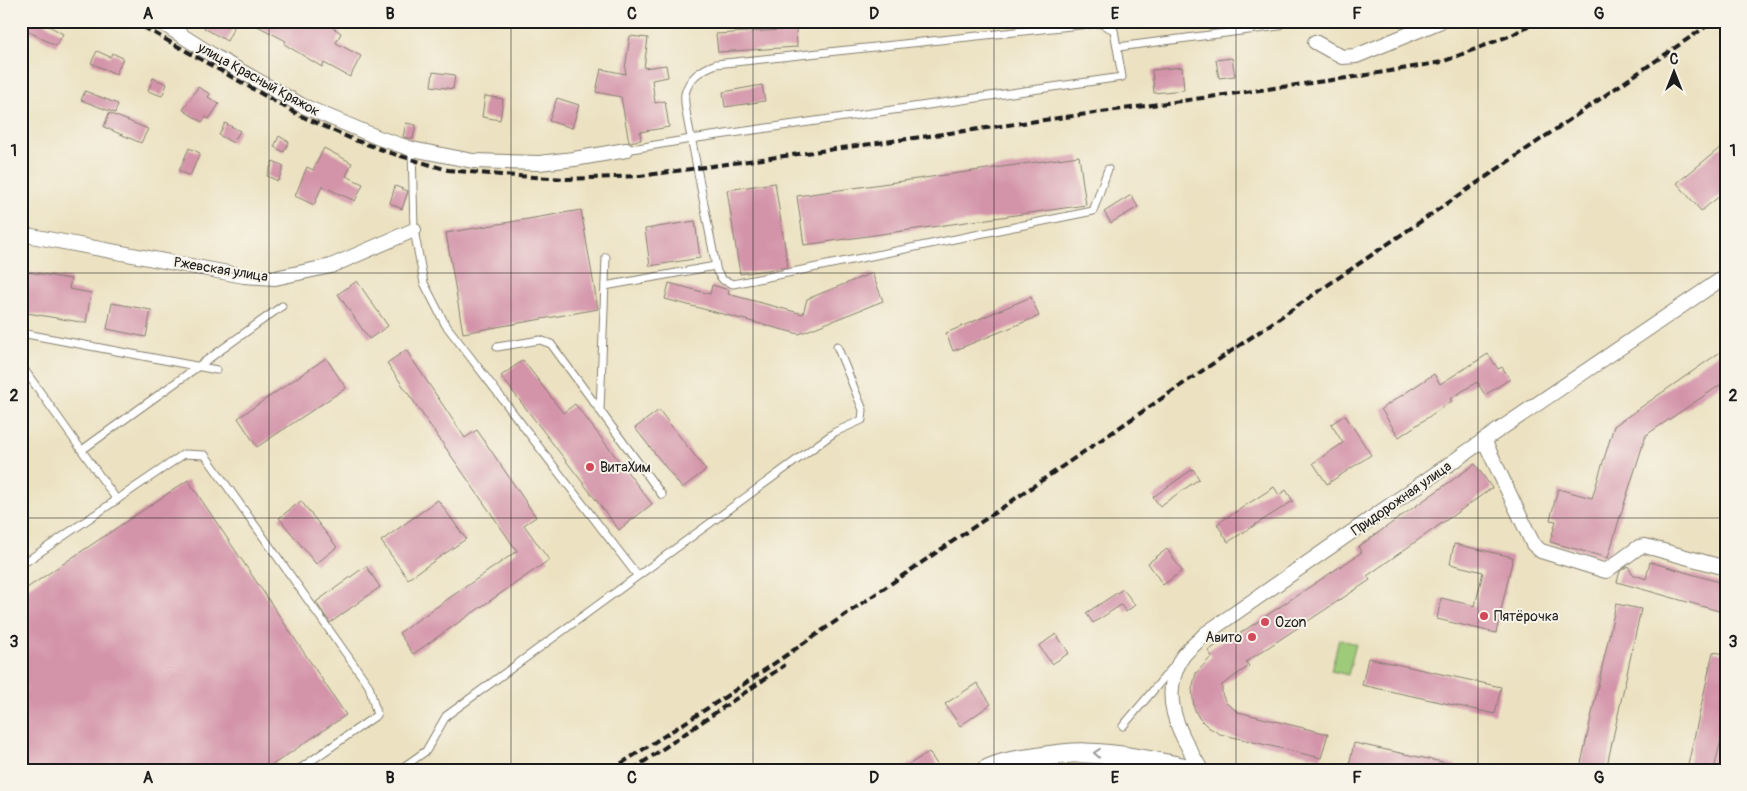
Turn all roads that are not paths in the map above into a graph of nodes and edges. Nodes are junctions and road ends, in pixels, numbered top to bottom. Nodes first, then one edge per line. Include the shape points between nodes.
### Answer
1 (159, 21) edge
2 (1442, 21) edge
3 (1279, 26) dead end
4 (1315, 42) dead end
5 (1118, 47) junction
6 (692, 139) junction
7 (412, 149) junction
8 (626, 150) joint
9 (1108, 169) dead end
10 (414, 230) junction
11 (21, 234) edge
12 (606, 257) dead end
13 (716, 266) junction
14 (1726, 276) edge
15 (605, 286) junction
16 (282, 306) dead end
17 (21, 333) edge
18 (837, 346) dead end
19 (497, 347) dead end
20 (21, 366) edge
21 (198, 367) junction
22 (217, 370) dead end
23 (600, 410) junction
24 (1484, 440) junction
25 (82, 450) junction
26 (662, 495) dead end
27 (117, 500) junction
28 (21, 565) edge
29 (1726, 568) edge
30 (637, 575) junction
31 (1182, 658) junction
32 (1123, 726) dead end
33 (1152, 767) edge
34 (298, 770) edge
35 (398, 770) edge
36 (986, 770) edge
37 (1196, 770) edge
38 (1201, 770) edge

1 - 7 street, улица Красный Кряжок via 301,105
2 - 4 street via 1356,56 1342,57
3 - 5 lane
5 - 6 lane via 1122,77
5 - 6 lane via 1114,30 1099,22 716,64 694,76 684,97
6 - 8 lane
6 - 13 lane
7 - 8 street, улица Красный Кряжок via 473,161 539,163
7 - 10 lane
9 - 13 lane via 1093,211 733,284 723,280
10 - 11 street, Ржевская улица via 331,266 275,278 244,276
10 - 30 lane via 424,283 445,324
12 - 15 lane
13 - 15 lane
14 - 24 street, Придорожная улица
15 - 23 lane
16 - 21 lane
17 - 21 lane
18 - 30 lane via 863,410 862,420 835,432
19 - 23 lane via 540,340 551,344
20 - 25 lane
21 - 22 lane
21 - 25 lane
23 - 26 lane
24 - 29 street via 1536,548 1541,551 1606,571 1642,546
24 - 31 street, Придорожная улица via 1205,634
25 - 27 lane
27 - 28 lane
27 - 34 lane via 184,454 205,456 368,686 377,716
30 - 35 lane via 446,716 426,751
31 - 32 lane
31 - 38 street, Придорожная улица via 1172,681 1171,703 1178,728
33 -> 36 main road via 1104,754 1068,753 1010,762
33 - 37 main road

